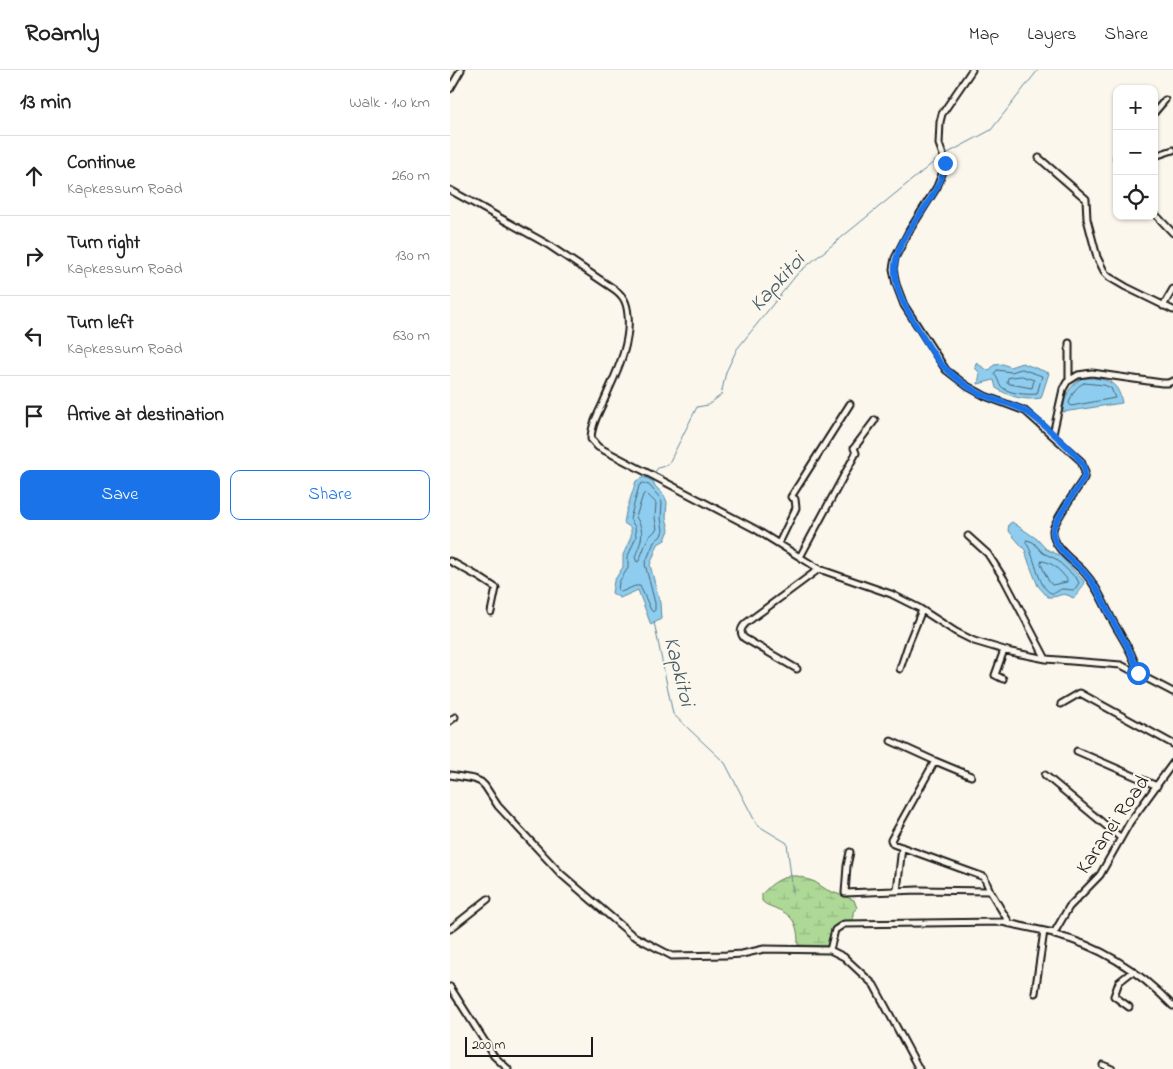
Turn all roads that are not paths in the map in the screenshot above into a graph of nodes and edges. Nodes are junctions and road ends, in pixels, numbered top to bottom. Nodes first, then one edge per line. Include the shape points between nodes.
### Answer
1 (461, 70) edge
2 (972, 70) edge
3 (450, 89) edge
4 (1165, 100) dead end
5 (1158, 108) edge
6 (1173, 150) edge
7 (1158, 154) edge
8 (1039, 158) dead end
9 (450, 190) edge
10 (1158, 217) edge
11 (1173, 233) edge
12 (1173, 289) edge
13 (1163, 306) junction
14 (1173, 310) edge
15 (1070, 343) dead end
16 (1069, 380) junction
17 (1173, 381) edge
18 (850, 404) dead end
19 (875, 420) dead end
20 (1053, 434) junction
21 (968, 536) dead end
22 (779, 543) junction
23 (800, 557) junction
24 (450, 561) edge
25 (819, 569) junction
26 (922, 610) junction
27 (491, 612) dead end
28 (1004, 650) junction
29 (1046, 659) junction
30 (797, 669) dead end
31 (900, 669) dead end
32 (988, 673) dead end
33 (1138, 673) junction
34 (995, 675) junction
35 (1003, 679) dead end
36 (1173, 692) edge
37 (1061, 704) dead end
38 (455, 717) dead end
39 (450, 721) edge
40 (891, 741) dead end
41 (1173, 744) edge
42 (1077, 751) dead end
43 (935, 761) junction
44 (1173, 763) edge
45 (450, 775) edge
46 (1045, 775) dead end
47 (971, 776) dead end
48 (1157, 786) junction
49 (1121, 838) junction
50 (902, 847) junction
51 (850, 852) dead end
52 (897, 891) junction
53 (990, 891) junction
54 (488, 899) dead end
55 (1010, 924) junction
56 (450, 929) edge
57 (1044, 931) junction
58 (1054, 933) junction
59 (830, 950) junction
60 (1132, 971) junction
61 (450, 987) edge
62 (1034, 993) dead end
63 (1173, 1006) edge
64 (1130, 1007) dead end
65 (1102, 1065) dead end
66 (508, 1069) edge
67 (919, 1069) edge
68 (1112, 1069) edge

1 - 3 street
2 - 20 street via 942,114 939,144 944,169 937,187 900,245 895,258 896,284 904,305 946,370 985,396 1025,411
4 - 5 street
6 - 7 street
8 - 13 street via 1086,199 1087,219 1097,257 1108,277
9 - 22 street via 547,244 624,297 628,335 593,426 592,442
10 - 11 street
12 - 13 street
13 - 14 street
15 - 16 street
16 - 17 street via 1084,373
16 - 20 street via 1063,389
18 - 22 street via 791,497 795,499 796,508
19 - 23 street via 854,448 856,453
20 - 33 street via 1077,457 1086,472 1054,525 1055,541 1094,586 1131,651
21 - 29 street via 988,554 1004,579
22 - 23 street
23 - 25 street
24 - 27 street via 496,588
25 - 26 street via 886,592
25 - 30 street via 741,630 744,638
26 - 28 street via 974,641
26 - 31 street
28 - 29 street
28 - 34 street
29 - 33 street via 1112,663
32 - 34 street
33 - 36 street
34 - 35 street
37 - 41 street via 1080,693
38 - 39 street
40 - 43 street
42 - 48 street
43 - 47 street
43 - 50 street via 891,840
44 - 48 street, Karanei Road
45 - 59 street via 481,782 498,806 568,880 632,934 672,956 742,954 764,949
46 - 49 street
48 - 49 street, Karanei Road
49 - 58 street, Karanei Road via 1100,875 1070,907
50 - 52 street
50 - 53 street via 984,877
51 - 52 street via 845,893
52 - 53 street
53 - 55 street
54 - 56 street
55 - 57 street
55 - 59 street via 844,924 835,930
57 - 58 street
57 - 62 street
58 - 60 street via 1085,944
59 - 67 street via 844,957 874,984
60 - 63 street via 1157,989
60 - 64 street via 1120,982 1114,996
61 - 66 street via 494,1056
65 - 68 street

